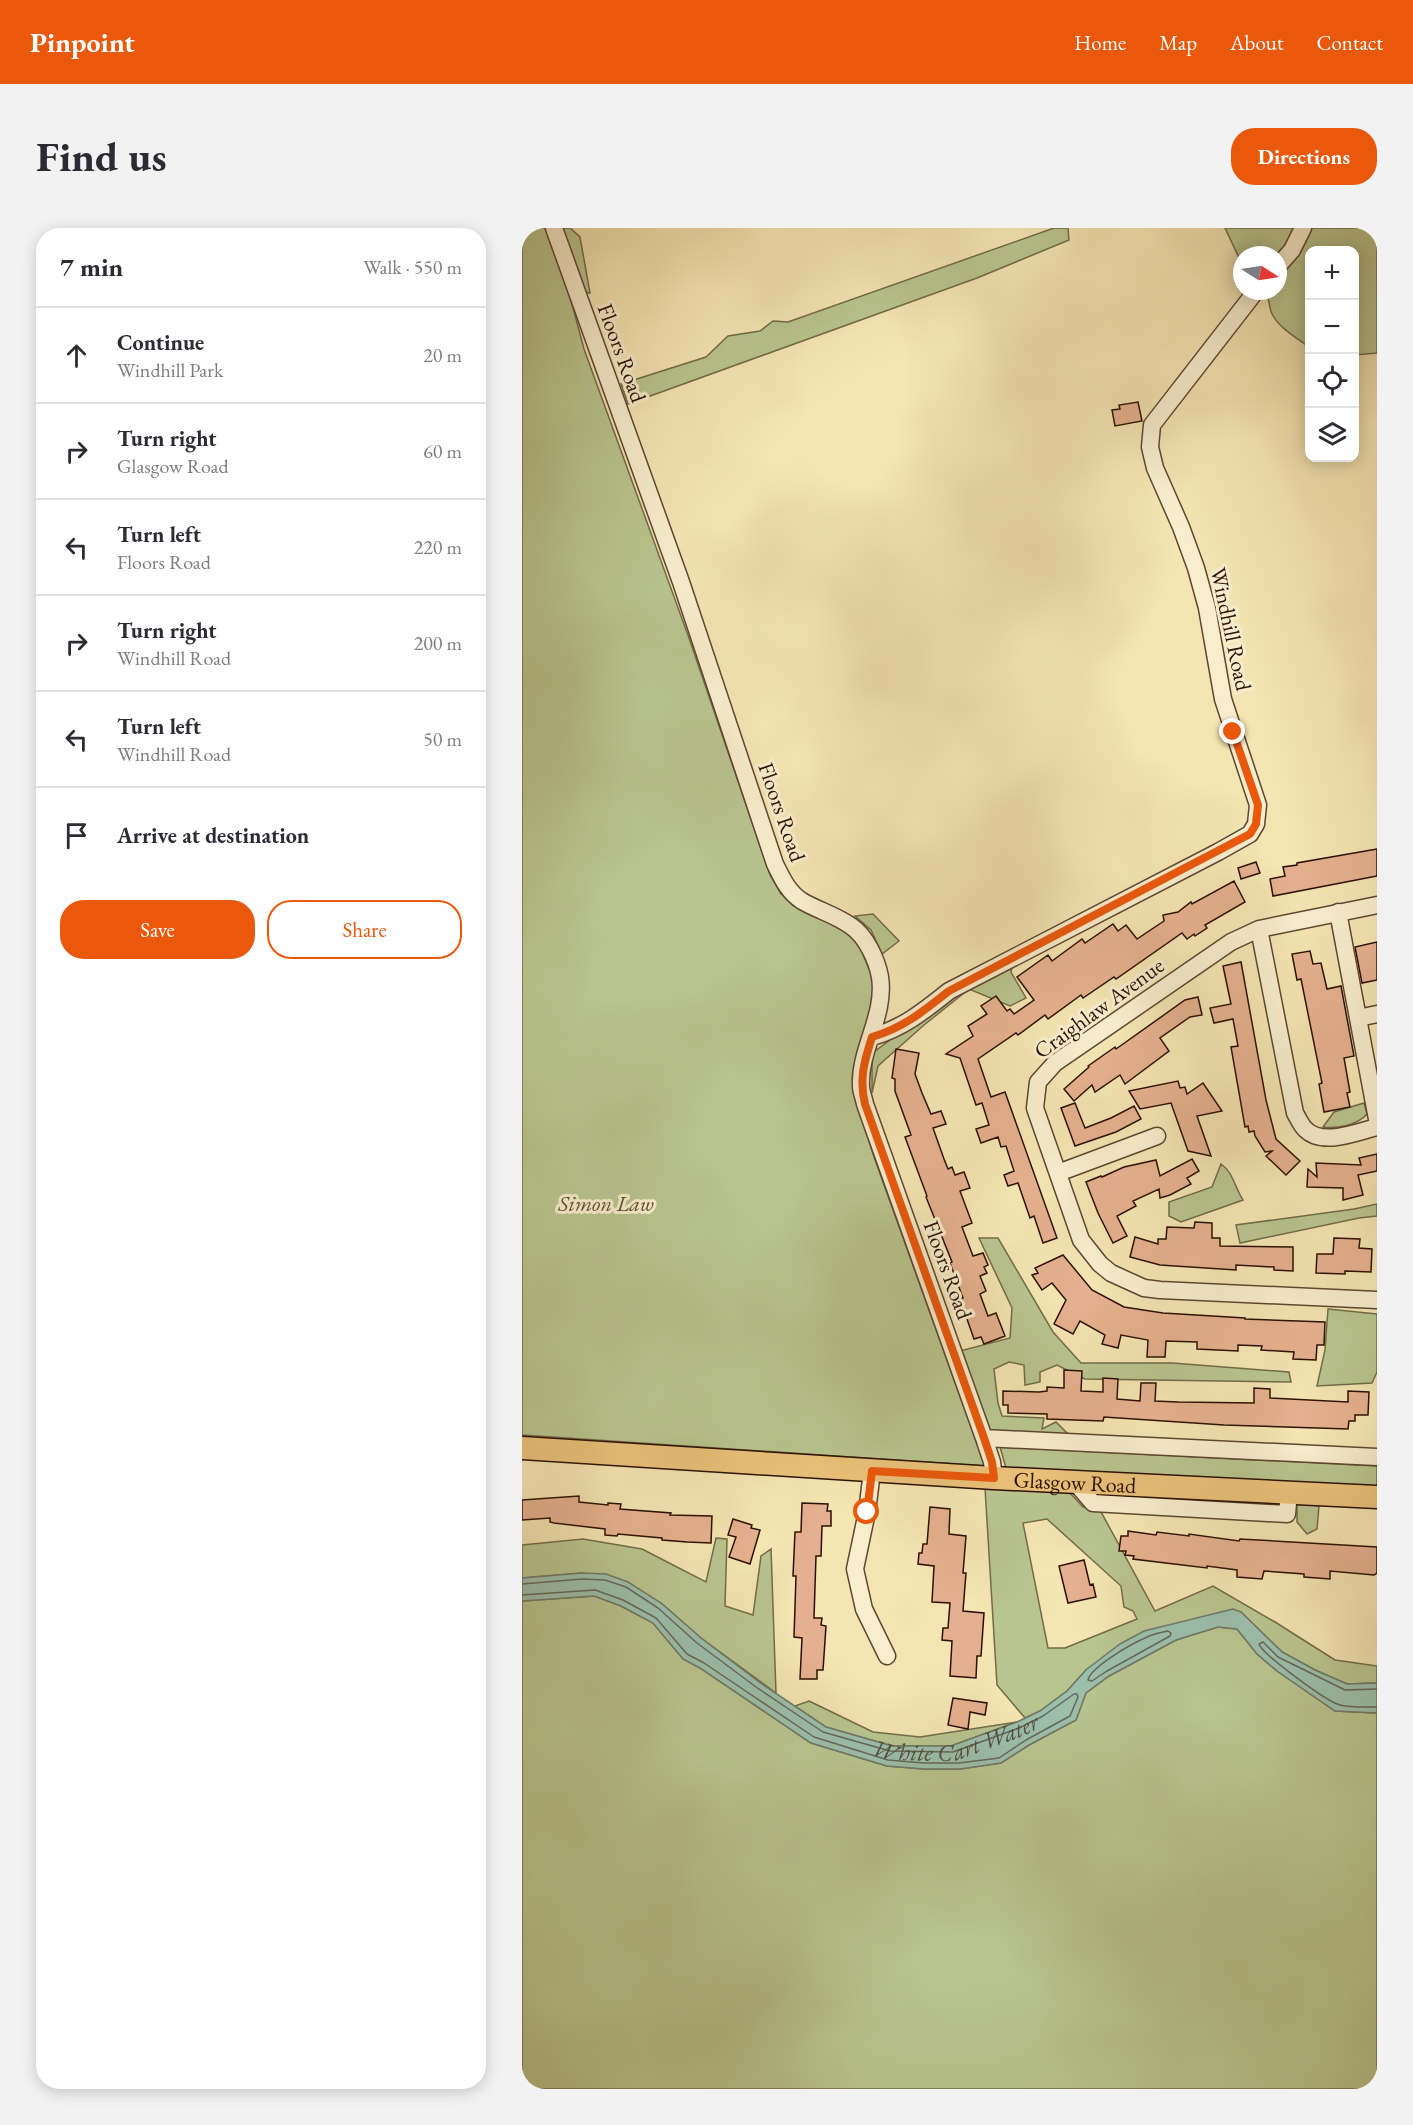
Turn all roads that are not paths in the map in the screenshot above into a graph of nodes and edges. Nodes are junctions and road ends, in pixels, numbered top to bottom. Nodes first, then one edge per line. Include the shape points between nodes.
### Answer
1 (554, 228) edge
2 (1303, 228) edge
3 (1287, 256) edge
4 (1249, 300) edge
5 (1377, 905) edge
6 (1338, 912) junction
7 (1259, 929) junction
8 (1377, 1014) edge
9 (1358, 1018) junction
10 (872, 1037) junction
11 (1377, 1119) edge
12 (1377, 1127) edge
13 (1158, 1136) dead end
14 (1058, 1173) junction
15 (1377, 1300) edge
16 (984, 1438) junction
17 (522, 1448) edge
18 (1377, 1457) edge
19 (872, 1471) junction
20 (994, 1478) junction
21 (1377, 1497) edge
22 (887, 1656) dead end

1 - 10 street, Floors Road via 681,582 775,864 785,884 800,900 852,926 871,952 880,977 880,1002
2 - 3 street
4 - 10 street, Windhill Road via 1152,425 1150,447 1207,608 1223,699 1258,805 1256,824 1250,834 1218,852 949,991 893,1031
5 - 6 street, Craighlaw Avenue
6 - 7 street, Craighlaw Avenue
6 - 9 street
7 - 12 street via 1299,1121 1314,1136 1336,1137
7 - 14 street, Craighlaw Avenue via 1231,942 1045,1072 1038,1082 1035,1108
8 - 9 street
9 - 11 street
10 - 16 street, Floors Road via 861,1086 865,1104
13 - 14 street
14 - 15 street, Craighlaw Avenue via 1081,1240 1100,1264 1144,1288
16 - 18 street, Glasgow Road
16 - 20 street, Floors Road
17 - 19 main road, Glasgow Road
19 - 20 main road, Glasgow Road
19 - 22 street via 855,1569 864,1609
20 - 21 main road, Glasgow Road

